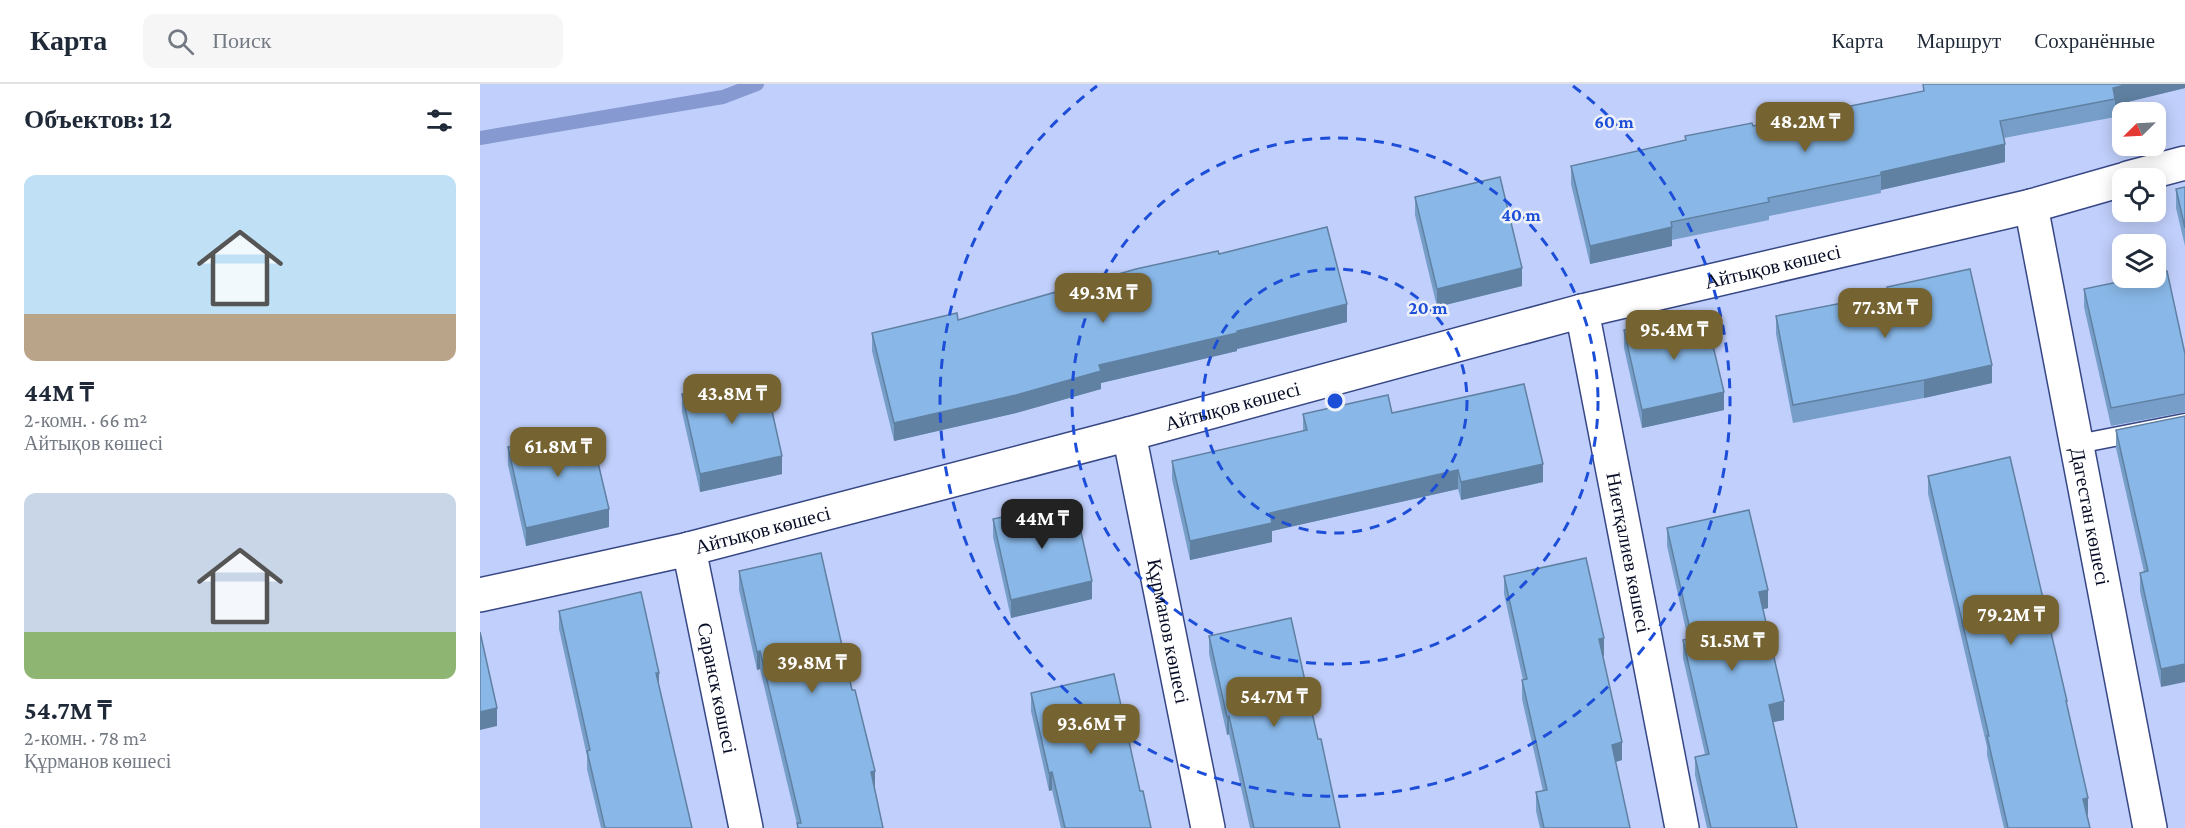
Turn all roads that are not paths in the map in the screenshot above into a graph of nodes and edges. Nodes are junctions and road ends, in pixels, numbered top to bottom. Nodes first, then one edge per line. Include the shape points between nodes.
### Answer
1 (2185, 162) edge
2 (2164, 168) edge
3 (2112, 183) edge
4 (2031, 206) junction
5 (1582, 311) junction
6 (2185, 423) edge
7 (1129, 435) junction
8 (2078, 444) junction
9 (689, 549) junction
10 (480, 595) edge
11 (746, 828) edge
12 (1208, 828) edge
13 (1682, 828) edge
14 (2150, 828) edge

1 - 2 street
3 - 4 street, Айтықов көшесі
4 - 5 street, Айтықов көшесі
4 - 8 street, Дагестан көшесі
5 - 7 street, Айтықов көшесі
5 - 13 street, Ниетқалиев көшесі
6 - 8 lane
7 - 9 street, Айтықов көшесі
7 - 12 street, Құрманов көшесі
8 - 14 street, Дагестан көшесі
9 - 10 street, Айтықов көшесі
9 - 11 street, Саранск көшесі

